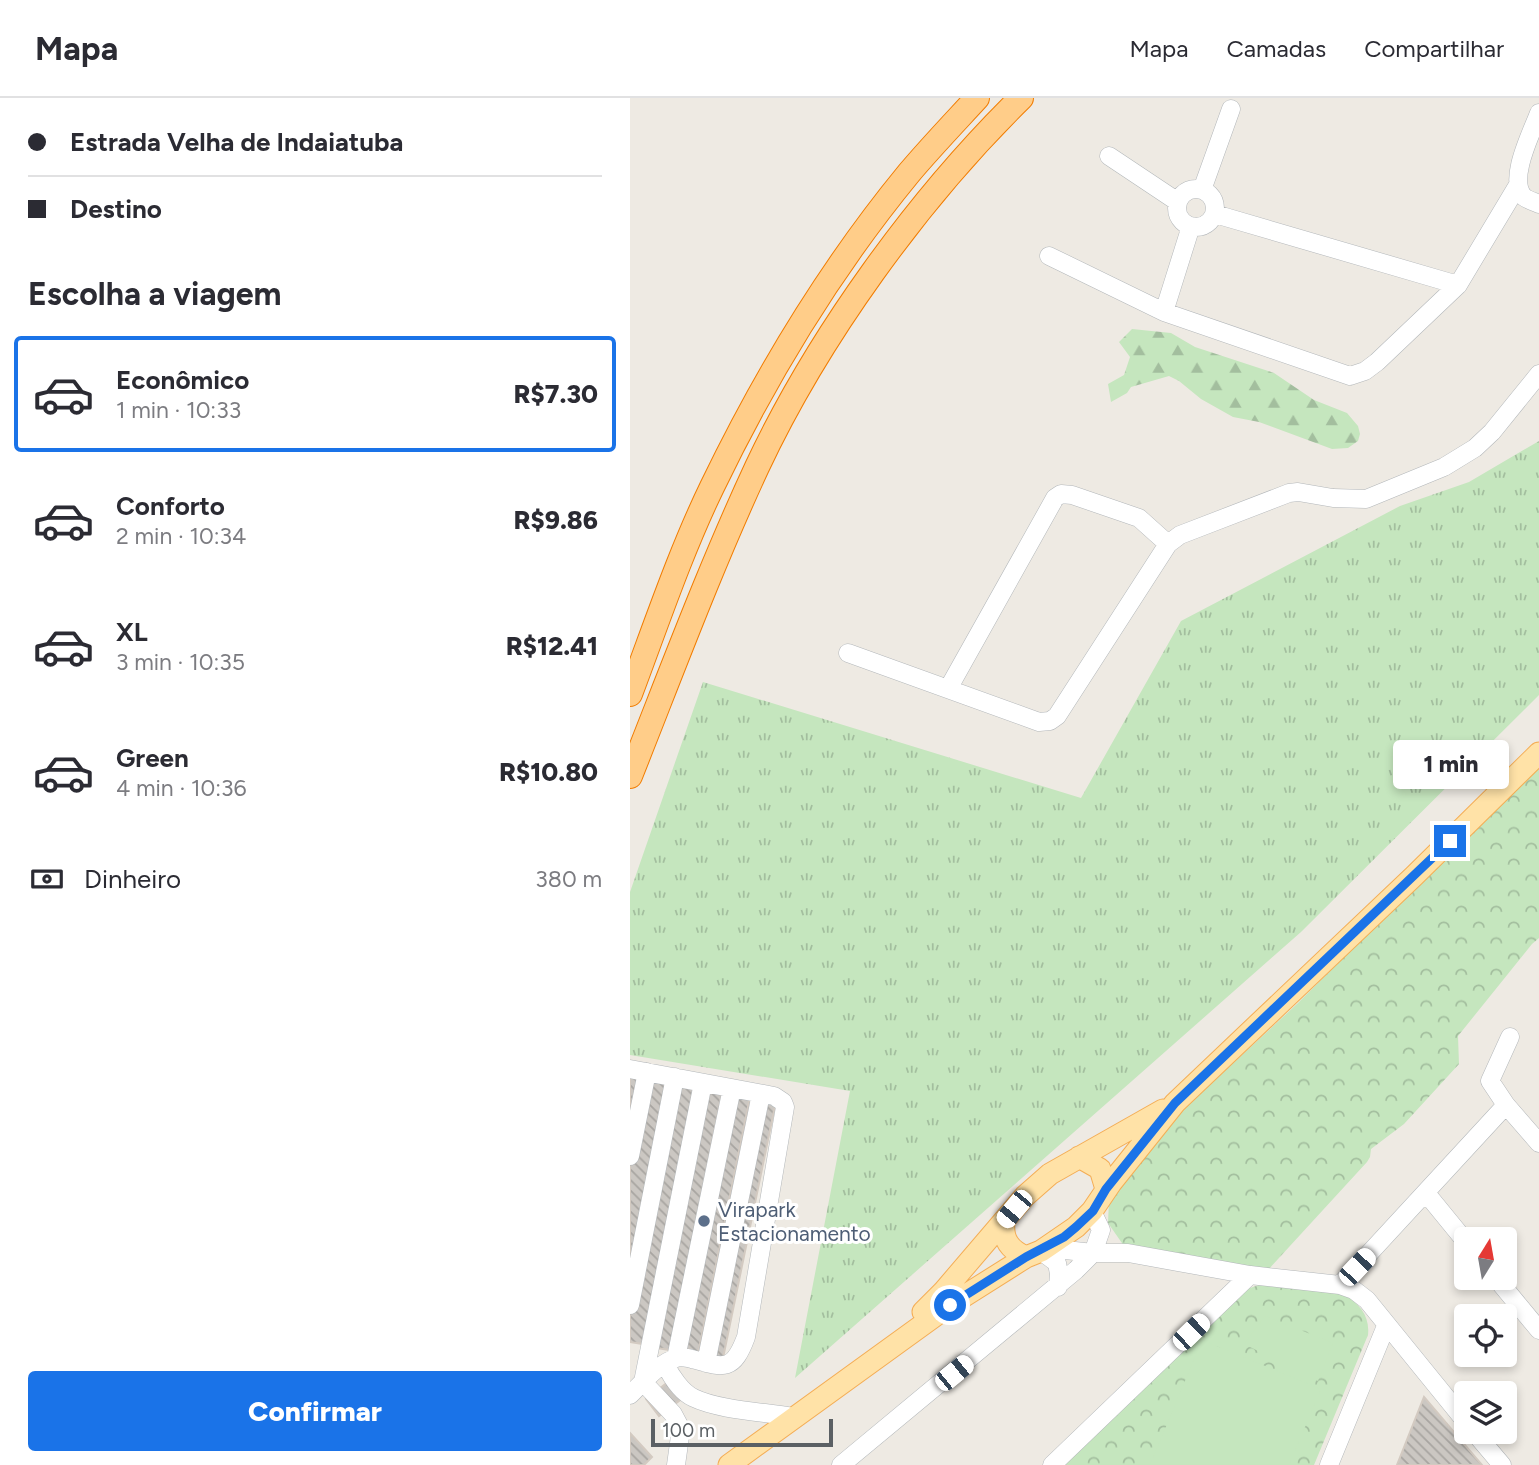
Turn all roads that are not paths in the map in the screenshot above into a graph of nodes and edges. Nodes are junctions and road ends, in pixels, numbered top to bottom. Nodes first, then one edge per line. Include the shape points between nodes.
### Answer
1 (977, 98) edge
2 (1021, 98) edge
3 (1231, 109) dead end
4 (1539, 113) edge
5 (1109, 156) dead end
6 (1518, 185) junction
7 (1202, 190) junction
8 (1178, 202) junction
9 (1539, 204) edge
10 (1214, 214) junction
11 (1191, 226) junction
12 (1049, 257) dead end
13 (1458, 285) junction
14 (1164, 312) junction
15 (1539, 374) edge
16 (1168, 544) junction
17 (848, 653) dead end
18 (948, 689) junction
19 (630, 694) edge
20 (1539, 753) edge
21 (630, 776) edge
22 (1510, 1037) dead end
23 (638, 1070) edge
24 (675, 1077) junction
25 (704, 1083) junction
26 (732, 1088) junction
27 (761, 1094) junction
28 (1175, 1103) junction
29 (1506, 1105) junction
30 (1539, 1143) edge
31 (630, 1156) edge
32 (1079, 1157) junction
33 (1106, 1189) junction
34 (1426, 1193) junction
35 (1004, 1221) junction
36 (1097, 1221) junction
37 (1454, 1227) edge
38 (1038, 1252) junction
39 (1093, 1253) junction
40 (1128, 1253) junction
41 (1250, 1275) junction
42 (1340, 1286) junction
43 (1058, 1287) junction
44 (1506, 1290) edge
45 (630, 1305) edge
46 (1386, 1326) junction
47 (1539, 1330) edge
48 (874, 1360) junction
49 (670, 1361) junction
50 (706, 1363) junction
51 (643, 1382) junction
52 (630, 1395) edge
53 (1454, 1408) edge
54 (793, 1417) junction
55 (1484, 1444) edge
56 (676, 1465) edge
57 (729, 1465) edge
58 (841, 1465) edge
59 (1052, 1465) edge
60 (1329, 1465) edge
61 (1502, 1465) edge

1 - 19 highway via 880,209 781,357 711,488
2 - 21 highway via 924,206 846,312 808,373 757,467
3 - 7 street
4 - 6 street via 1521,158
5 - 8 street
6 - 9 street via 1524,196
6 - 13 street
7 - 8 street via 1185,192
7 - 10 street via 1215,202
8 - 11 street via 1178,214
10 - 11 street via 1208,223
10 - 13 street
11 - 14 street
12 - 14 street
13 - 14 street via 1377,362 1350,376
15 - 16 street via 1492,432 1444,467 1366,499 1289,493 1180,535
16 - 18 street via 1050,722
16 - 18 street via 1139,518 1061,494
17 - 18 street
20 - 28 main road
22 - 29 street via 1490,1081
23 - 24 street
23 - 31 street
24 - 25 street
24 - 45 street
25 - 26 street
25 - 51 street
26 - 27 street
26 - 49 street
27 - 50 street
27 - 50 street via 774,1096 786,1107 746,1338 730,1364
28 - 32 main road
28 - 33 main road
29 - 30 street
29 - 34 street
32 - 33 main road via 1100,1169
32 - 35 main road via 1050,1174
33 - 36 main road
34 - 37 street
34 - 42 street
35 - 38 main road via 1007,1244 1013,1250
35 - 48 main road via 943,1292
36 - 38 main road
36 - 39 street
36 - 40 street via 1105,1236
38 - 39 street
38 - 43 street via 1057,1263
38 - 48 main road via 950,1305
39 - 40 street
39 - 43 street
40 - 41 street
41 - 42 street
41 - 59 street
42 - 46 street via 1367,1300
43 - 58 street
44 - 47 street
46 - 53 street
46 - 60 street
48 - 54 main road
49 - 50 street via 683,1357
49 - 51 street
49 - 54 street via 670,1373 692,1398
51 - 52 street
51 - 56 street via 681,1429
54 - 57 main road
55 - 61 street

